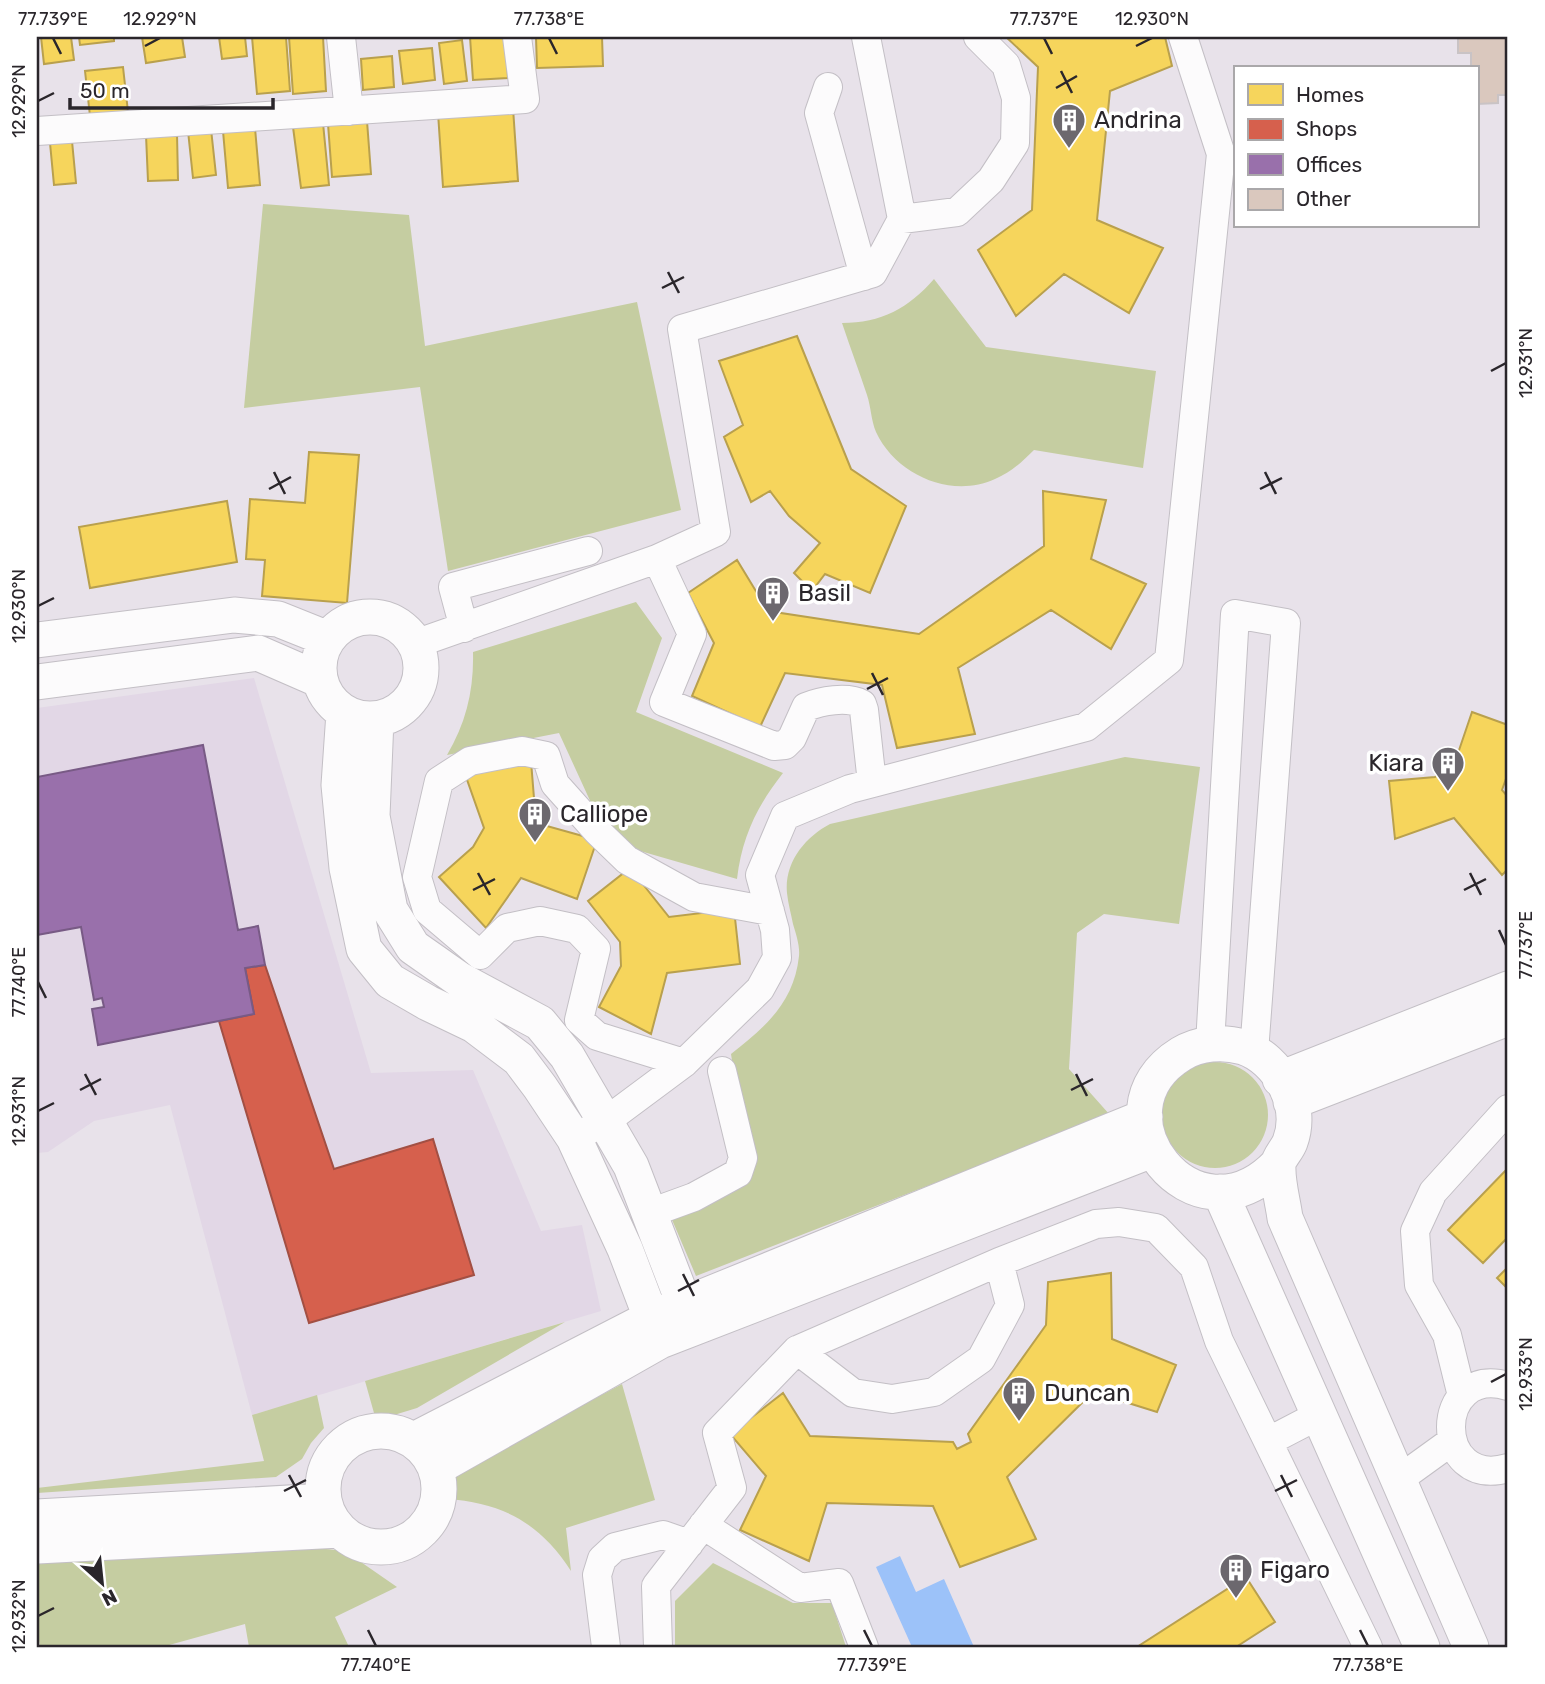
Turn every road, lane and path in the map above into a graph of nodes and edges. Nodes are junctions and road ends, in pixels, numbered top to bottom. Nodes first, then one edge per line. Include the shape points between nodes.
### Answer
1 (341, 37) edge
2 (517, 37) edge
3 (866, 37) edge
4 (978, 37) edge
5 (1183, 37) edge
6 (828, 87) dead end
7 (349, 111) junction
8 (37, 131) edge
9 (902, 219) junction
10 (864, 276) junction
11 (588, 551) dead end
12 (657, 559) junction
13 (464, 628) junction
14 (328, 639) junction
15 (37, 640) edge
16 (415, 645) junction
17 (320, 680) junction
18 (37, 682) edge
19 (360, 716) junction
20 (872, 782) junction
21 (770, 911) junction
22 (1508, 989) edge
23 (1508, 1018) edge
24 (1210, 1044) junction
25 (1254, 1052) junction
26 (684, 1063) junction
27 (722, 1071) dead end
28 (1286, 1090) junction
29 (1508, 1109) edge
30 (606, 1121) junction
31 (1148, 1134) junction
32 (574, 1138) junction
33 (1278, 1164) junction
34 (1220, 1192) junction
35 (650, 1213) junction
36 (999, 1262) junction
37 (689, 1316) junction
38 (656, 1330) junction
39 (797, 1350) junction
40 (1508, 1386) edge
41 (1462, 1396) junction
42 (1319, 1415) junction
43 (414, 1440) junction
44 (1269, 1441) junction
45 (1451, 1441) junction
46 (436, 1468) junction
47 (1508, 1468) edge
48 (1398, 1480) junction
49 (332, 1515) junction
50 (37, 1517) edge
51 (696, 1534) junction
52 (37, 1546) edge
53 (1440, 1578) junction
54 (1398, 1594) junction
55 (606, 1647) edge
56 (658, 1647) edge
57 (864, 1647) edge
58 (1368, 1647) edge
59 (1422, 1647) edge
60 (1471, 1647) edge

1 - 7 street
2 - 7 street via 525,99
3 - 9 street
4 - 9 street via 1006,65 1016,99 1015,143 991,180 957,212
5 - 20 street via 1220,154 1168,660 1086,727
6 - 10 street via 819,113
7 - 8 street
9 - 10 street via 873,273
10 - 12 street via 682,329 716,532
11 - 13 street via 453,587
12 - 13 street
12 - 20 street via 692,634 664,702 774,746 785,745 792,738 806,707 855,700 864,710
13 - 16 street
14 - 15 street via 278,619 234,615
14 - 16 street via 343,625 381,619 395,624
14 - 17 street via 320,659
16 - 19 street via 421,672 411,698 402,708
17 - 18 street via 258,653
17 - 19 street via 328,699
19 - 30 street via 390,910 413,947 460,980 540,1024 567,1056
19 - 32 street via 339,785 347,868 365,949 390,981 474,1025 519,1059
20 - 21 street via 785,816 760,875
21 - 26 street via 777,958 760,989
21 - 26 street via 694,897 627,860 555,785 546,756 522,751 470,761 439,781 416,877 427,910 480,955 507,928 541,921 576,929 596,949 579,1020 597,1036
22 - 28 street
23 - 28 street
24 - 25 street
24 - 25 street via 1235,614 1286,623
24 - 31 street via 1181,1054 1159,1075 1151,1088
25 - 28 street via 1267,1060
26 - 30 street
27 - 35 street via 743,1158 738,1173 694,1197
28 - 33 street via 1294,1115 1291,1140
29 - 41 street via 1433,1192 1415,1231 1419,1284 1447,1335
30 - 32 street
30 - 35 street
31 - 34 street via 1160,1164 1182,1183
31 - 37 street
32 - 38 street via 625,1248
33 - 34 street via 1258,1181
33 - 48 street via 1285,1218
34 - 42 street
35 - 37 street
36 - 39 street
36 - 39 street via 1010,1305 981,1359 934,1392 892,1399 853,1393
36 - 44 street via 1096,1224 1119,1222 1156,1228 1194,1267 1219,1342
37 - 38 street
38 - 43 street
38 - 46 street
39 - 51 street via 718,1433 732,1488
40 - 41 street via 1488,1383
41 - 45 street via 1453,1409
42 - 44 street
42 - 54 street
43 - 46 street via 428,1452
43 - 49 street via 383,1430 351,1438 338,1448 323,1478
44 - 58 street
45 - 47 street via 1475,1468
45 - 48 street
46 - 49 street via 440,1486 431,1520 403,1543 373,1547 358,1542
48 - 53 street
49 - 50 street
49 - 52 street
51 - 55 street via 663,1535 615,1547 602,1559 597,1575
51 - 56 street via 656,1586
51 - 57 street via 800,1588 839,1583
53 - 54 street
53 - 60 street
54 - 59 street

